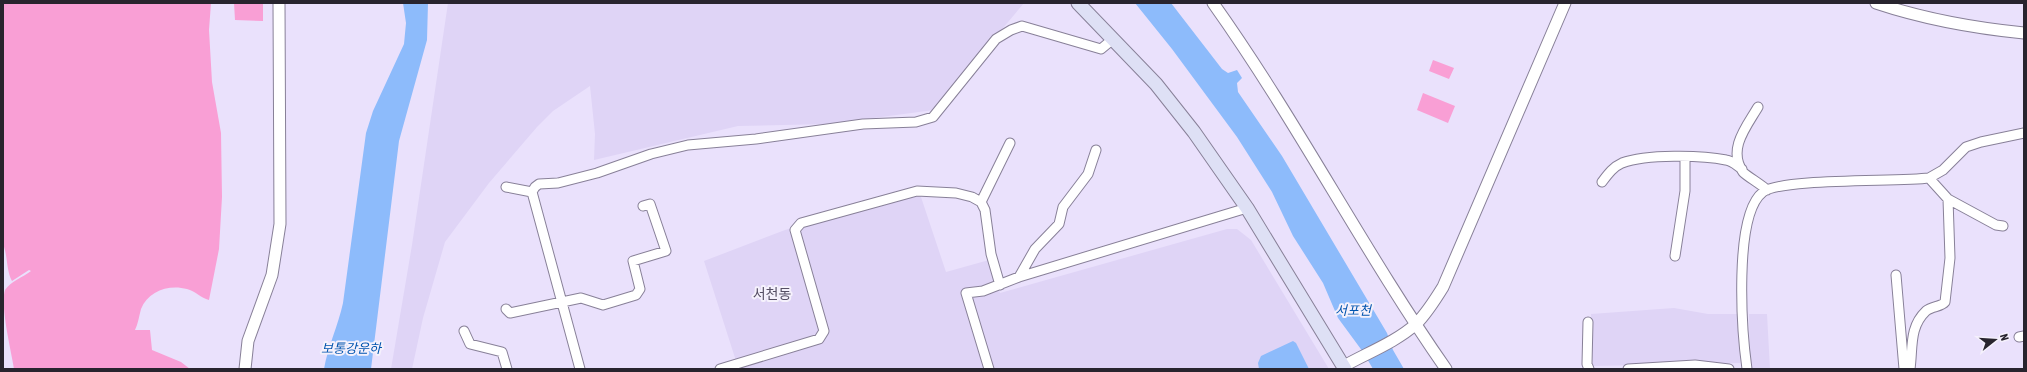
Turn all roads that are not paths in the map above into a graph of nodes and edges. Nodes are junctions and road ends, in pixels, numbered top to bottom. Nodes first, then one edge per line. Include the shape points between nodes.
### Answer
1 (279, 3) edge
2 (1078, 3) edge
3 (1213, 3) edge
4 (1565, 3) edge
5 (1876, 3) edge
6 (2024, 34) edge
7 (1113, 39) junction
8 (1758, 107) dead end
9 (2024, 133) edge
10 (1010, 143) dead end
11 (1096, 150) dead end
12 (1684, 157) junction
13 (1742, 169) junction
14 (1929, 178) junction
15 (1602, 182) dead end
16 (506, 187) dead end
17 (1768, 190) junction
18 (532, 192) junction
19 (1948, 199) junction
20 (981, 202) junction
21 (643, 206) dead end
22 (1247, 208) junction
23 (2003, 226) dead end
24 (1675, 256) dead end
25 (1896, 275) dead end
26 (1019, 277) junction
27 (1000, 286) junction
28 (562, 302) junction
29 (506, 309) dead end
30 (1588, 322) dead end
31 (1415, 325) junction
32 (464, 331) dead end
33 (1344, 368) edge
34 (1644, 368) edge
35 (245, 369) edge
36 (507, 369) edge
37 (580, 369) edge
38 (720, 369) edge
39 (989, 369) edge
40 (1446, 369) edge
41 (1589, 369) edge
42 (1628, 369) edge
43 (1729, 369) edge
44 (1747, 369) edge
45 (1904, 369) edge
46 (1910, 369) edge

1 - 35 street via 280,224 272,275 248,341
2 - 7 main road
3 - 31 street via 1240,40 1297,130
4 - 31 street via 1443,287
5 - 6 street via 1907,13
7 - 18 street via 1101,49 1022,26 996,39 933,117 916,122 863,124 756,139 688,145 651,154 597,173 558,183 539,184
7 - 22 main road via 1156,84
8 - 13 street via 1740,135 1737,145
9 - 14 street via 1966,147 1943,170
10 - 20 street
11 - 26 street via 1088,174 1062,207 1059,224 1035,249
12 - 13 street via 1726,160
12 - 15 street via 1666,156 1622,164 1612,169
12 - 24 street via 1685,191
13 - 17 street
14 - 17 street via 1799,183
14 - 19 street
16 - 18 street
17 - 44 street via 1763,192 1750,212 1745,234 1742,265
18 - 28 street
19 - 23 street via 1990,222
19 - 46 street via 1950,258 1945,302 1928,309 1914,329
20 - 27 street via 985,210 991,254
20 - 38 street via 956,193 917,191 800,223 795,230 819,310 824,331 822,335 819,339
21 - 28 street via 650,204 666,250 633,261 640,289 636,295 603,305 581,298
22 - 26 street
22 - 33 main road
25 - 45 street
26 - 27 street
27 - 39 street via 966,293
28 - 29 street via 510,313
28 - 37 street
30 - 41 street
31 - 33 street
31 - 40 street
32 - 36 street via 470,344 502,352
34 - 42 street
34 - 43 street via 1695,365

